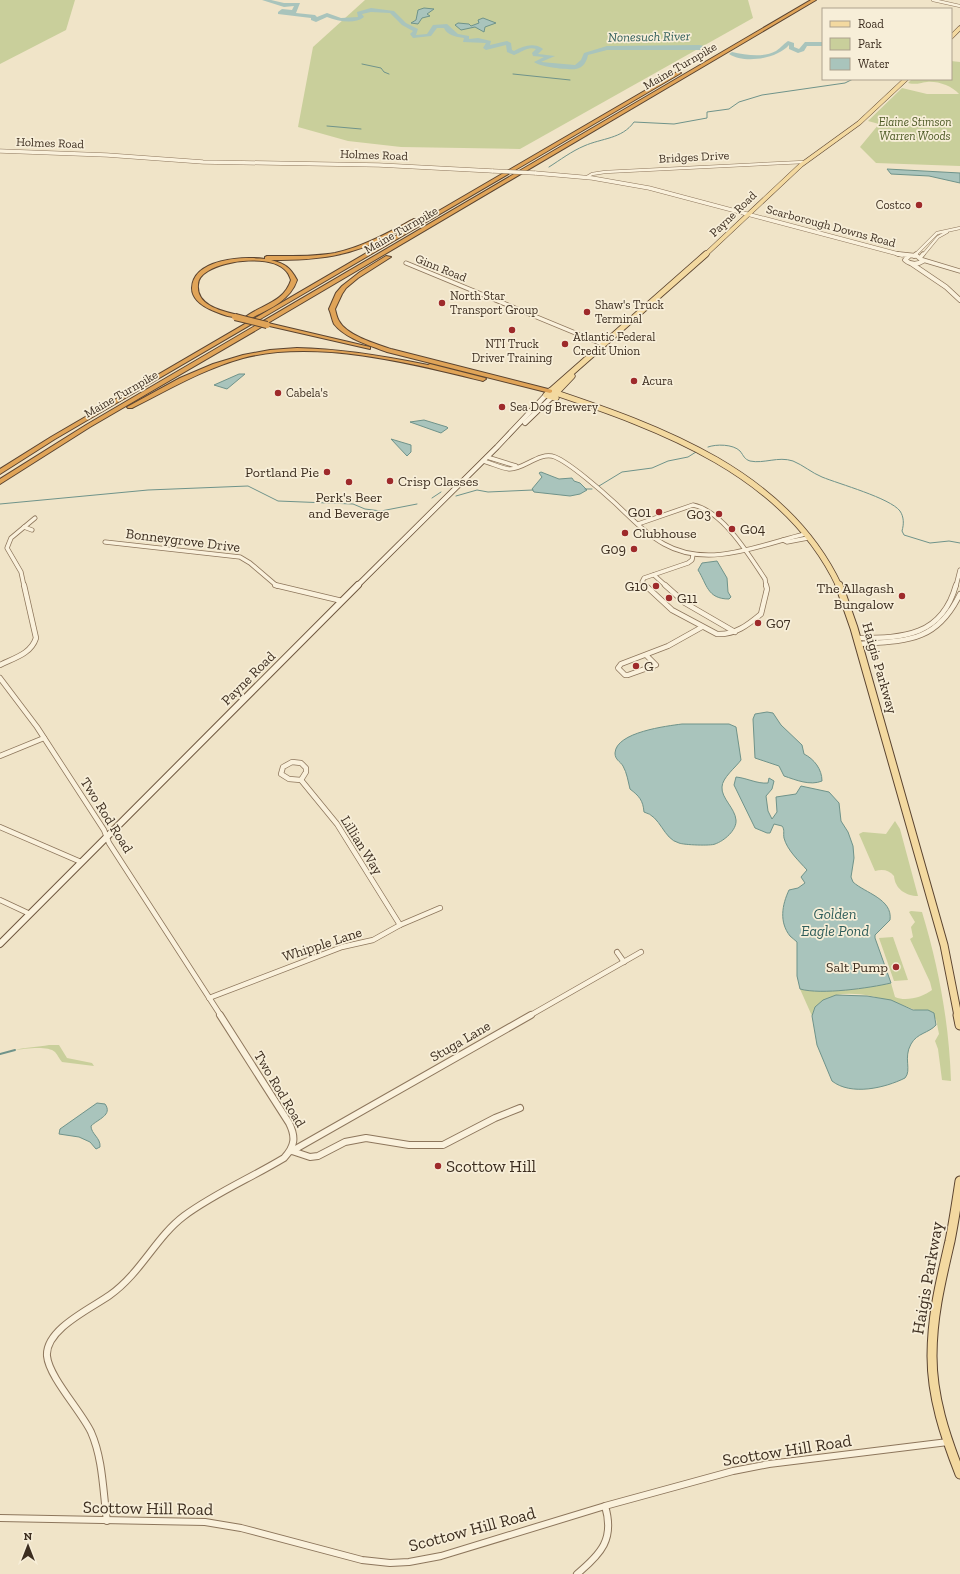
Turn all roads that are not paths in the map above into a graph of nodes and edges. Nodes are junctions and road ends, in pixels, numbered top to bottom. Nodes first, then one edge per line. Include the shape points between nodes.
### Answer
1 (804, 0) edge
2 (814, 0) edge
3 (934, 0) edge
4 (960, 6) edge
5 (960, 28) edge
6 (952, 36) edge
7 (905, 80) edge
8 (0, 151) edge
9 (804, 162) junction
10 (588, 177) junction
11 (494, 188) junction
12 (473, 193) junction
13 (746, 214) junction
14 (960, 229) edge
15 (914, 256) junction
16 (907, 258) junction
17 (920, 261) junction
18 (406, 263) dead end
19 (912, 264) junction
20 (960, 271) edge
21 (924, 272) junction
22 (960, 300) edge
23 (236, 316) junction
24 (267, 324) junction
25 (602, 344) junction
26 (441, 363) junction
27 (434, 368) junction
28 (136, 390) junction
29 (551, 394) junction
30 (65, 440) junction
31 (485, 459) junction
32 (0, 472) edge
33 (0, 482) edge
34 (36, 518) dead end
35 (638, 524) junction
36 (24, 527) junction
37 (32, 530) dead end
38 (806, 536) junction
39 (105, 542) dead end
40 (742, 549) junction
41 (693, 555) junction
42 (960, 570) edge
43 (654, 574) junction
44 (960, 594) edge
45 (342, 601) junction
46 (702, 627) junction
47 (735, 632) junction
48 (858, 641) junction
49 (646, 655) junction
50 (0, 665) edge
51 (0, 678) edge
52 (44, 738) junction
53 (0, 756) edge
54 (301, 780) junction
55 (0, 827) edge
56 (107, 836) junction
57 (81, 862) junction
58 (0, 900) edge
59 (440, 908) dead end
60 (30, 914) junction
61 (400, 925) junction
62 (0, 944) edge
63 (617, 952) dead end
64 (641, 952) dead end
65 (624, 962) junction
66 (209, 998) junction
67 (960, 1025) edge
68 (520, 1108) dead end
69 (292, 1151) junction
70 (960, 1181) edge
71 (948, 1442) junction
72 (960, 1474) edge
73 (605, 1506) junction
74 (0, 1518) edge
75 (107, 1521) junction
76 (576, 1574) edge

1 - 12 highway, Maine Turnpike
2 - 11 highway, Maine Turnpike
3 - 4 street
5 - 6 main road
7 - 9 main road, Payne Road via 859,123
8 - 10 street, Holmes Road, bridge via 207,162 379,165
9 - 10 street, Bridges Drive via 605,172
9 - 13 main road, Payne Road
10 - 13 street, Holmes Road via 649,188
11 - 26 highway via 359,275 343,289 334,302 336,320 353,337 382,349
11 - 30 highway, Maine Turnpike
12 - 23 highway via 346,252 312,257 235,259 204,269 193,282 193,291 197,299 212,310
12 - 28 highway, Maine Turnpike
13 - 16 street, Scarborough Downs Road
13 - 25 main road, Payne Road via 679,279
14 - 15 street via 936,233
14 - 17 street via 940,235 929,245
15 - 16 street
15 - 17 street
16 - 19 street
17 - 19 street
17 - 20 street
17 - 21 street
18 - 25 street, Ginn Road
19 - 21 street
21 - 22 street
23 - 24 highway, bridge
23 - 28 highway via 213,309 198,298 194,285 202,272 223,263 249,259 274,263 291,272 294,280 287,294 141,383
24 - 26 highway
24 - 27 highway
25 - 29 main road, Payne Road
26 - 29 highway
27 - 29 highway
27 - 30 highway via 334,349 297,349 253,354 202,370
28 - 32 highway, Maine Turnpike
29 - 31 main road, Payne Road via 523,425 514,430
29 - 38 main road, Haigis Parkway via 606,410 670,434 722,462 772,499
30 - 33 highway, Maine Turnpike
31 - 35 street via 506,468 544,456 554,458 604,494
31 - 45 main road, Payne Road
34 - 36 street
35 - 40 street via 690,506 701,505 723,522
35 - 41 street via 668,547
36 - 37 street
36 - 50 street via 11,538 7,548 21,572 36,638 28,651
38 - 40 street
38 - 48 main road, Haigis Parkway via 837,582 849,609
39 - 45 street, Bonneygrove Drive via 240,557 251,562 277,586
40 - 41 street via 712,555
40 - 47 street via 765,579 767,589 762,613
41 - 43 street via 688,563
42 - 48 street via 948,606 934,622 894,637
43 - 46 street via 643,578 642,582 670,609
43 - 47 street via 685,603
44 - 48 street via 945,621 925,634 902,641
45 - 56 main road, Payne Road
46 - 47 street via 717,634
46 - 49 street
48 - 67 main road, Haigis Parkway via 944,945
49 - 49 street via 620,665 618,668 628,676 656,665
51 - 52 street, Two Rod Road
52 - 53 street
52 - 56 street, Two Rod Road
54 - 54 street via 306,772 303,765 290,763 281,768 280,772 284,778
54 - 61 street, Lillian Way via 337,824
55 - 57 street
56 - 57 main road, Payne Road
56 - 66 street, Two Rod Road
57 - 60 main road, Payne Road
58 - 60 street
59 - 61 street, Whipple Lane
60 - 62 main road, Payne Road
61 - 66 street, Whipple Lane via 373,940 342,947
63 - 65 street
64 - 65 street, Stuga Lane
65 - 69 street, Stuga Lane
66 - 69 street, Two Rod Road via 293,1131 295,1142
68 - 69 street via 443,1144 409,1145 366,1138 350,1140 318,1156
69 - 75 street via 279,1162 185,1215 127,1280 59,1330 49,1343 49,1364 82,1415 94,1441
70 - 71 main road, Haigis Parkway via 935,1308 931,1342 939,1412
71 - 72 main road, Haigis Parkway
71 - 73 street, Scottow Hill Road via 753,1467
73 - 75 street, Scottow Hill Road via 441,1556 390,1563 355,1558 217,1524
73 - 76 street via 609,1524 607,1540 596,1559
74 - 75 street, Scottow Hill Road

